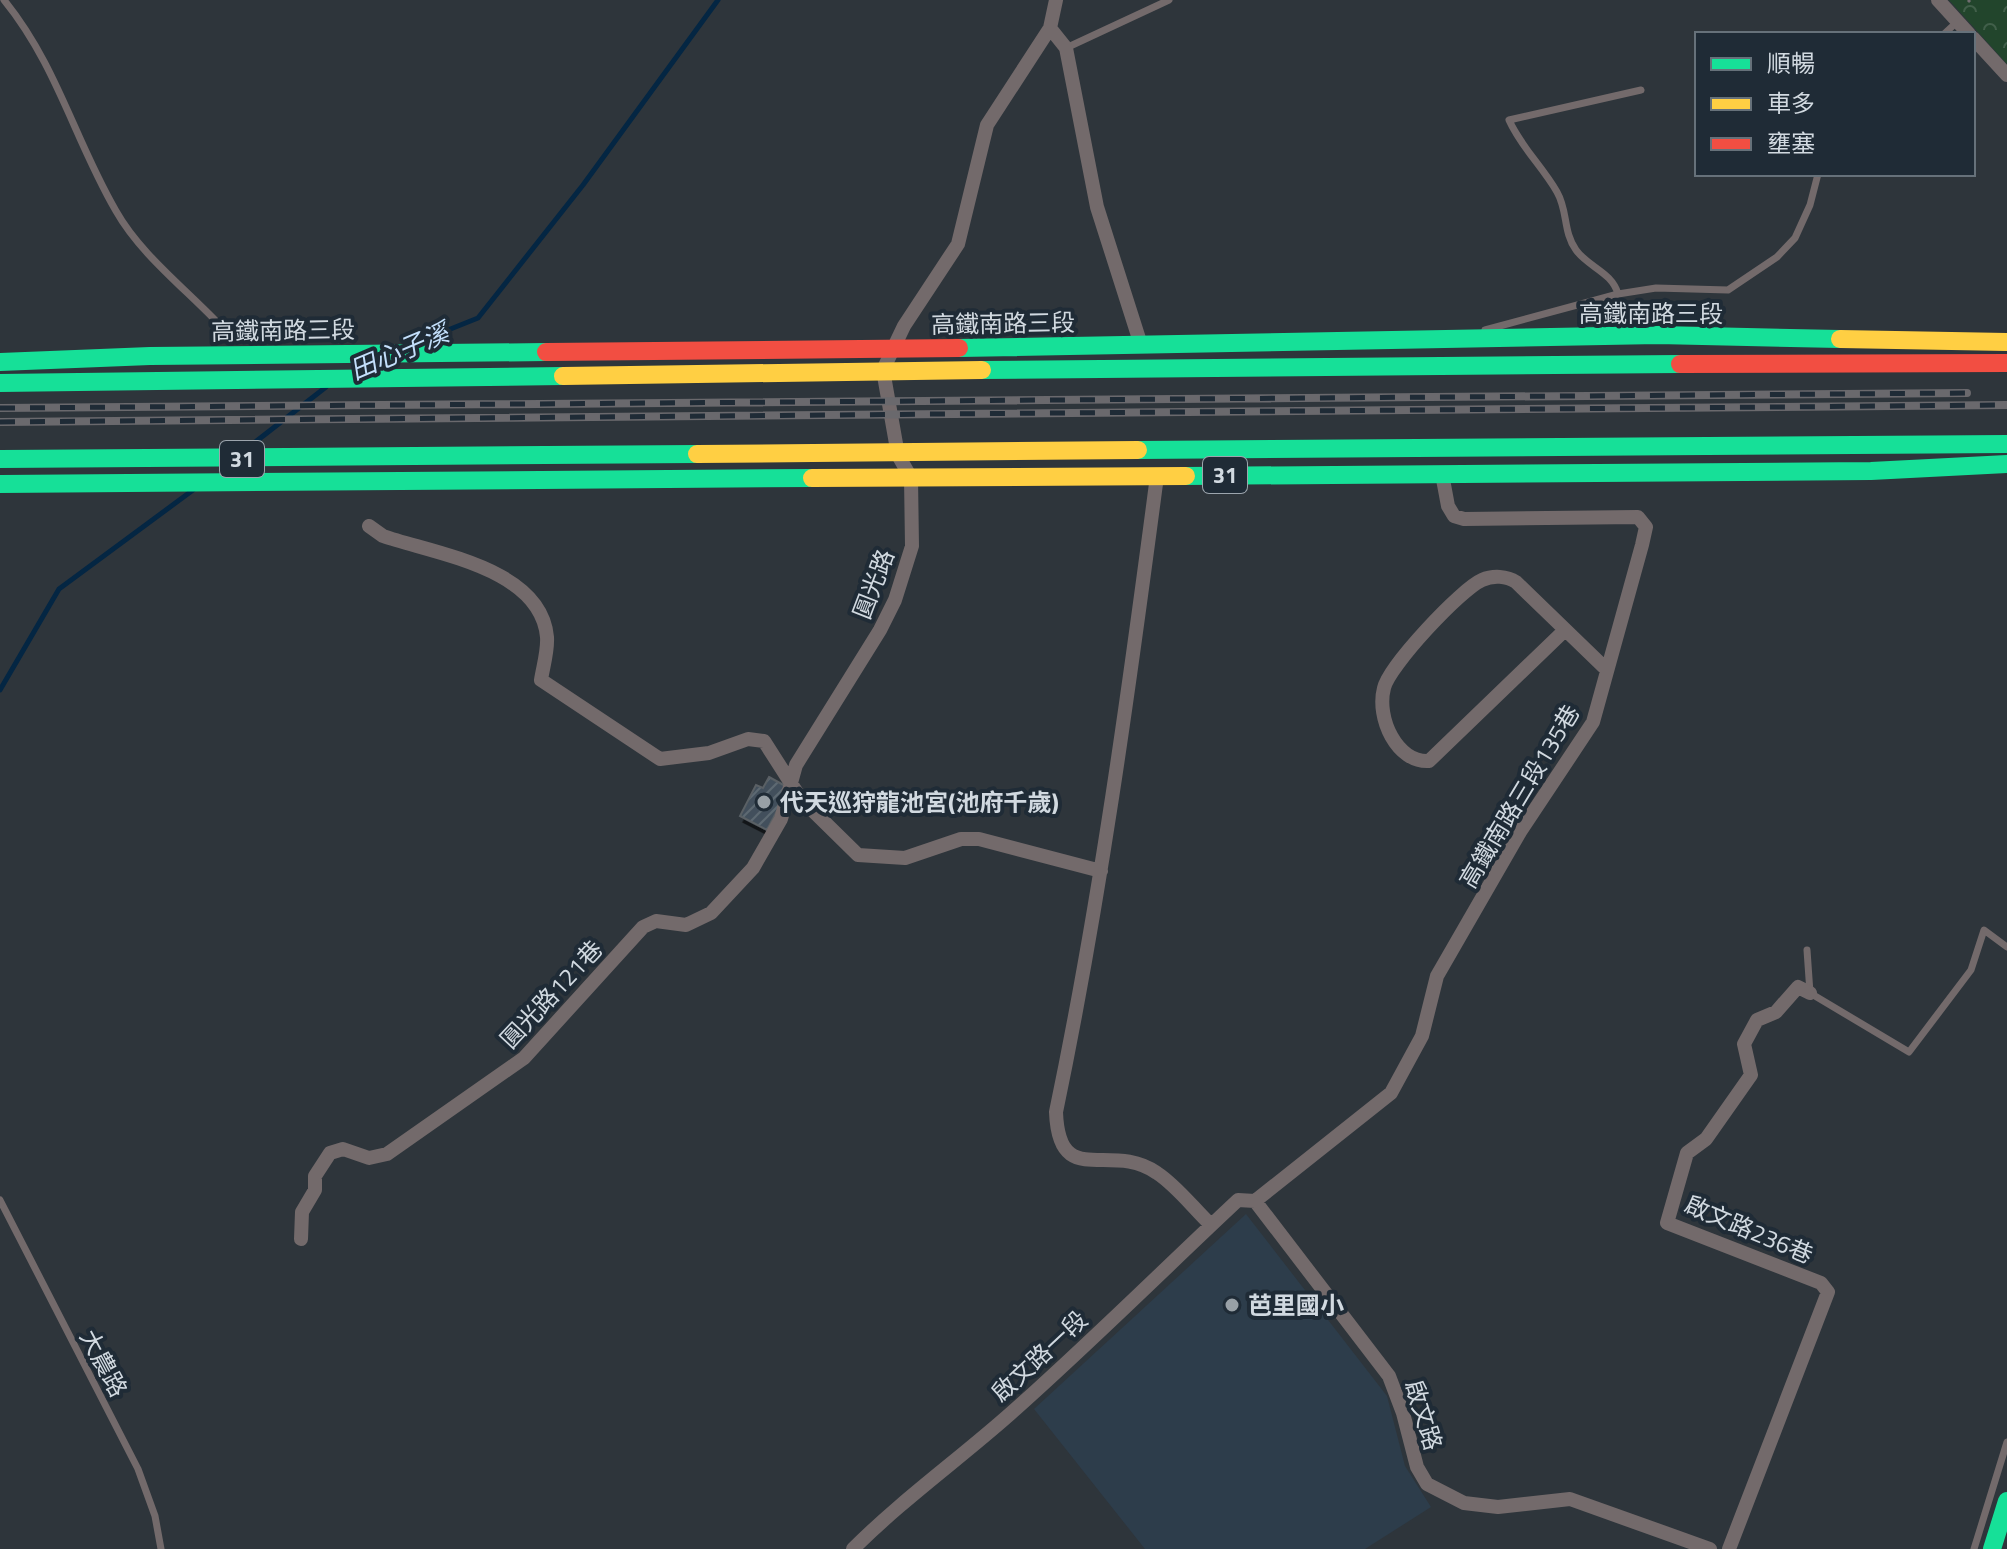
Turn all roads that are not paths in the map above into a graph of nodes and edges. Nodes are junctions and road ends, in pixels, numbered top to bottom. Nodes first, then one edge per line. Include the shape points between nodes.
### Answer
1 (4, 0) edge
2 (1056, 0) edge
3 (1169, 0) edge
4 (1938, 0) edge
5 (1957, 21) junction
6 (1050, 28) junction
7 (1946, 32) edge
8 (1967, 32) edge
9 (1975, 40) edge
10 (1066, 48) junction
11 (2007, 75) edge
12 (1641, 90) dead end
13 (1817, 176) edge
14 (1618, 294) junction
15 (215, 320) dead end
16 (1461, 340) junction
17 (2007, 342) edge
18 (1311, 343) junction
19 (1141, 345) junction
20 (893, 349) junction
21 (2007, 363) edge
22 (0, 364) edge
23 (1432, 364) junction
24 (883, 370) junction
25 (133, 379) junction
26 (0, 383) edge
27 (2007, 444) edge
28 (1350, 451) junction
29 (898, 455) junction
30 (0, 459) edge
31 (2007, 464) edge
32 (1442, 474) junction
33 (1157, 476) junction
34 (911, 478) junction
35 (0, 484) edge
36 (369, 526) dead end
37 (1565, 630) junction
38 (1607, 670) junction
39 (792, 784) junction
40 (1101, 871) junction
41 (2007, 947) edge
42 (1807, 950) dead end
43 (1810, 993) junction
44 (0, 1200) edge
45 (1255, 1201) junction
46 (1211, 1225) junction
47 (301, 1239) dead end
48 (2007, 1442) edge
49 (2007, 1501) edge
50 (161, 1549) edge
51 (853, 1549) edge
52 (1710, 1549) edge
53 (1729, 1549) edge
54 (1974, 1549) edge
55 (1992, 1549) edge

1 - 15 lane via 58,83 116,211
2 - 6 street
3 - 10 lane
4 - 5 street
5 - 7 lane
5 - 8 street
6 - 10 street
6 - 20 street via 987,125 958,244
9 - 11 street
10 - 19 street via 1097,207
12 - 14 lane via 1509,120 1557,192 1566,234 1577,253 1604,273
13 - 14 lane via 1795,238 1728,290 1656,288
14 - 16 lane
16 - 17 main road, 高鐵南路三段 via 1658,335
16 - 18 main road, 高鐵南路三段
18 - 19 main road, 高鐵南路三段
18 - 23 main road
19 - 20 main road, 高鐵南路三段
20 - 22 main road, 高鐵南路三段 via 150,356
20 - 24 street
21 - 23 main road, 高鐵南路三段
22 - 25 main road
23 - 24 main road, 高鐵南路三段
24 - 25 main road, 高鐵南路三段
24 - 29 street, 圓光路
25 - 26 main road, 高鐵南路三段
27 - 28 main road, 31
28 - 29 main road, 31
28 - 32 main road
29 - 30 main road, 31
29 - 34 street, 圓光路
31 - 32 main road, 31 via 1871,471
32 - 33 main road, 31
32 - 38 street, 高鐵南路三段135巷 via 1448,506 1464,519 1638,517 1646,527
33 - 34 main road, 31
33 - 40 street
34 - 35 main road, 31
34 - 39 street, 圓光路 via 912,546 895,600 796,765
36 - 39 street via 383,536 486,567 527,596 547,639 541,680 660,759 709,753 748,739 764,741
37 - 37 street via 1508,577 1485,578 1469,587 1398,665 1384,688 1385,712 1401,753 1415,762 1429,761
37 - 38 street
38 - 45 street, 高鐵南路三段135巷 via 1593,722 1520,832 1437,976 1422,1036 1400,1080 1391,1093
39 - 40 street via 810,811 858,855 905,858 961,839 979,839
39 - 47 street, 圓光路121巷 via 781,819 753,868 711,913 686,925 656,921 643,927 524,1058 387,1154 369,1158 343,1149 330,1153 302,1212
40 - 46 street via 1056,1112 1057,1141 1077,1158 1125,1159 1156,1172
41 - 43 lane via 1984,930 1971,970 1909,1052
42 - 43 lane
43 - 53 street, 啟文路236巷 via 1798,987 1776,1012 1757,1020 1744,1044 1751,1075 1706,1139 1687,1153 1667,1223 1821,1283 1828,1292
44 - 50 lane, 大農路 via 138,1469
45 - 46 street, 啟文路一段 via 1238,1200
45 - 52 street, 啟文路 via 1389,1376 1427,1484 1464,1503 1498,1507 1570,1499
46 - 51 street, 啟文路一段 via 1017,1408
48 - 54 lane
49 - 55 main road

